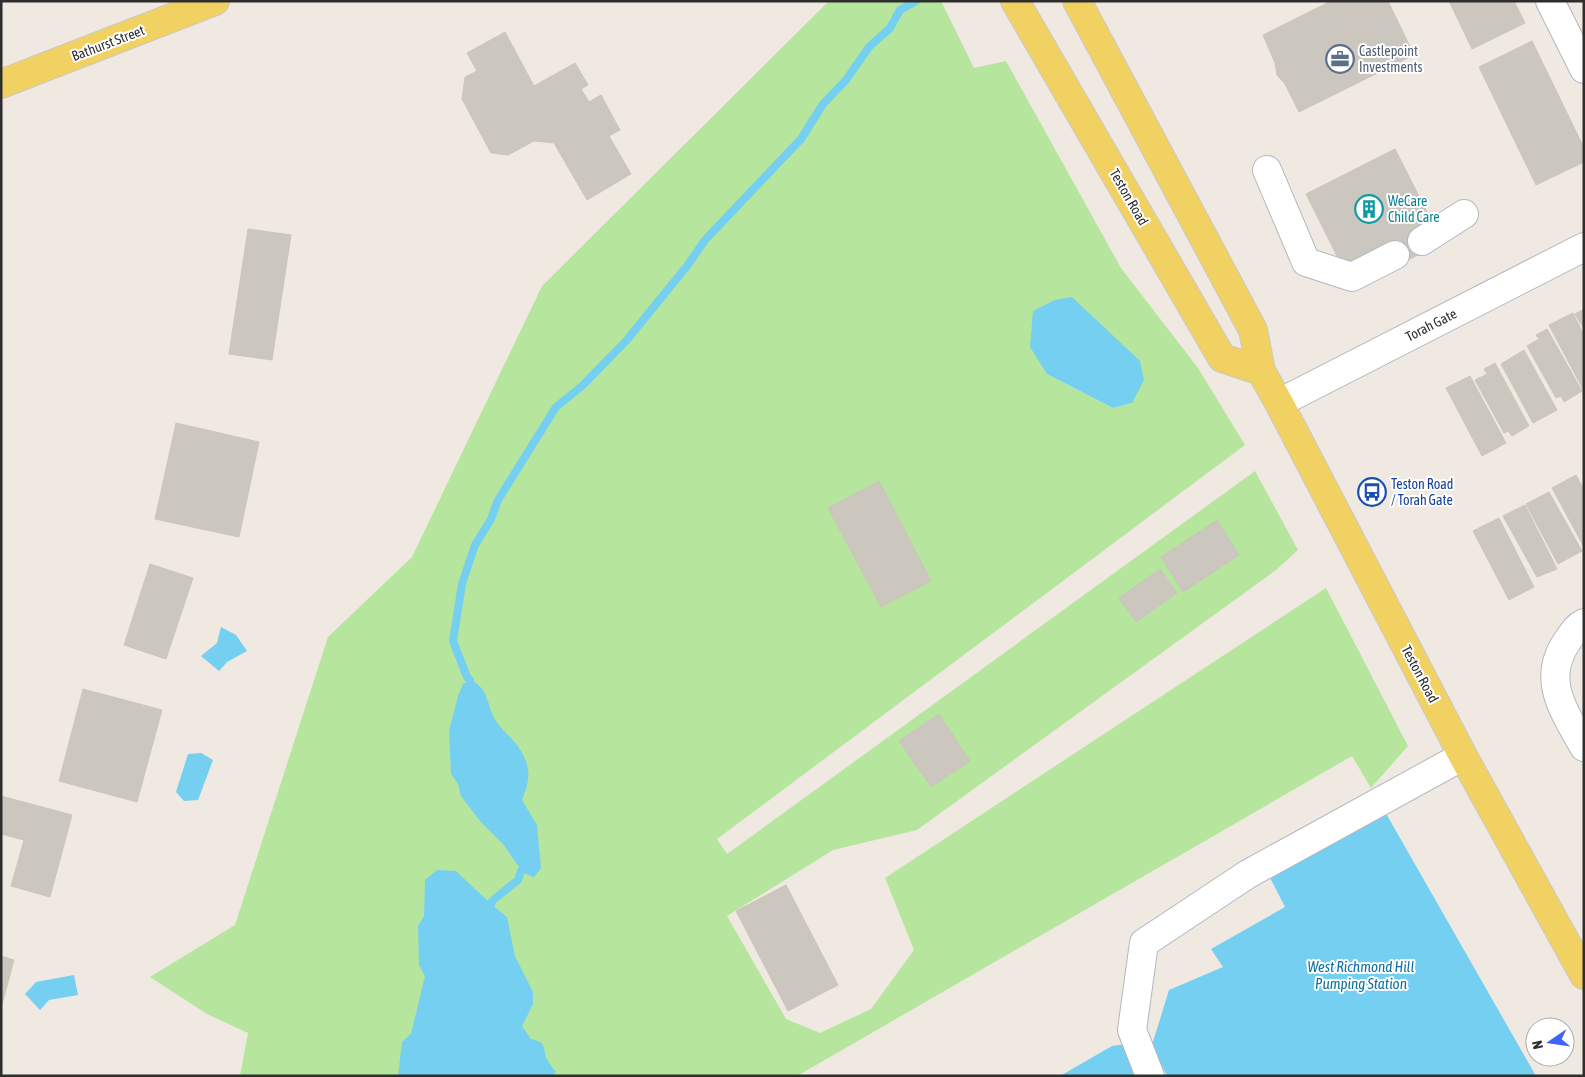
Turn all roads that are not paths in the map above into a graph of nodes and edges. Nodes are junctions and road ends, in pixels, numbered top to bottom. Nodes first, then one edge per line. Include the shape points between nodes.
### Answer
1 (215, 1) edge
2 (1015, 1) edge
3 (1077, 1) edge
4 (1550, 1) edge
5 (1582, 63) edge
6 (1, 84) edge
7 (1266, 170) dead end
8 (1464, 214) dead end
9 (1422, 242) dead end
10 (1584, 247) edge
11 (1395, 255) dead end
12 (1261, 371) junction
13 (1279, 403) junction
14 (1584, 623) edge
15 (1584, 748) edge
16 (1463, 756) junction
17 (1584, 975) edge
18 (1150, 1076) edge

1 - 6 main road, Bathurst Street
2 - 12 main road, Teston Road via 1222,358
3 - 12 main road, Teston Road via 1253,330
4 - 5 street
7 - 11 street via 1306,262 1352,277
8 - 9 street
10 - 13 street, Torah Gate
12 - 13 main road, Teston Road
13 - 16 main road, Teston Road
14 - 15 street via 1578,626 1561,649 1554,674 1561,704
16 - 17 main road, Teston Road
16 - 18 street via 1248,874 1144,943 1132,1030

